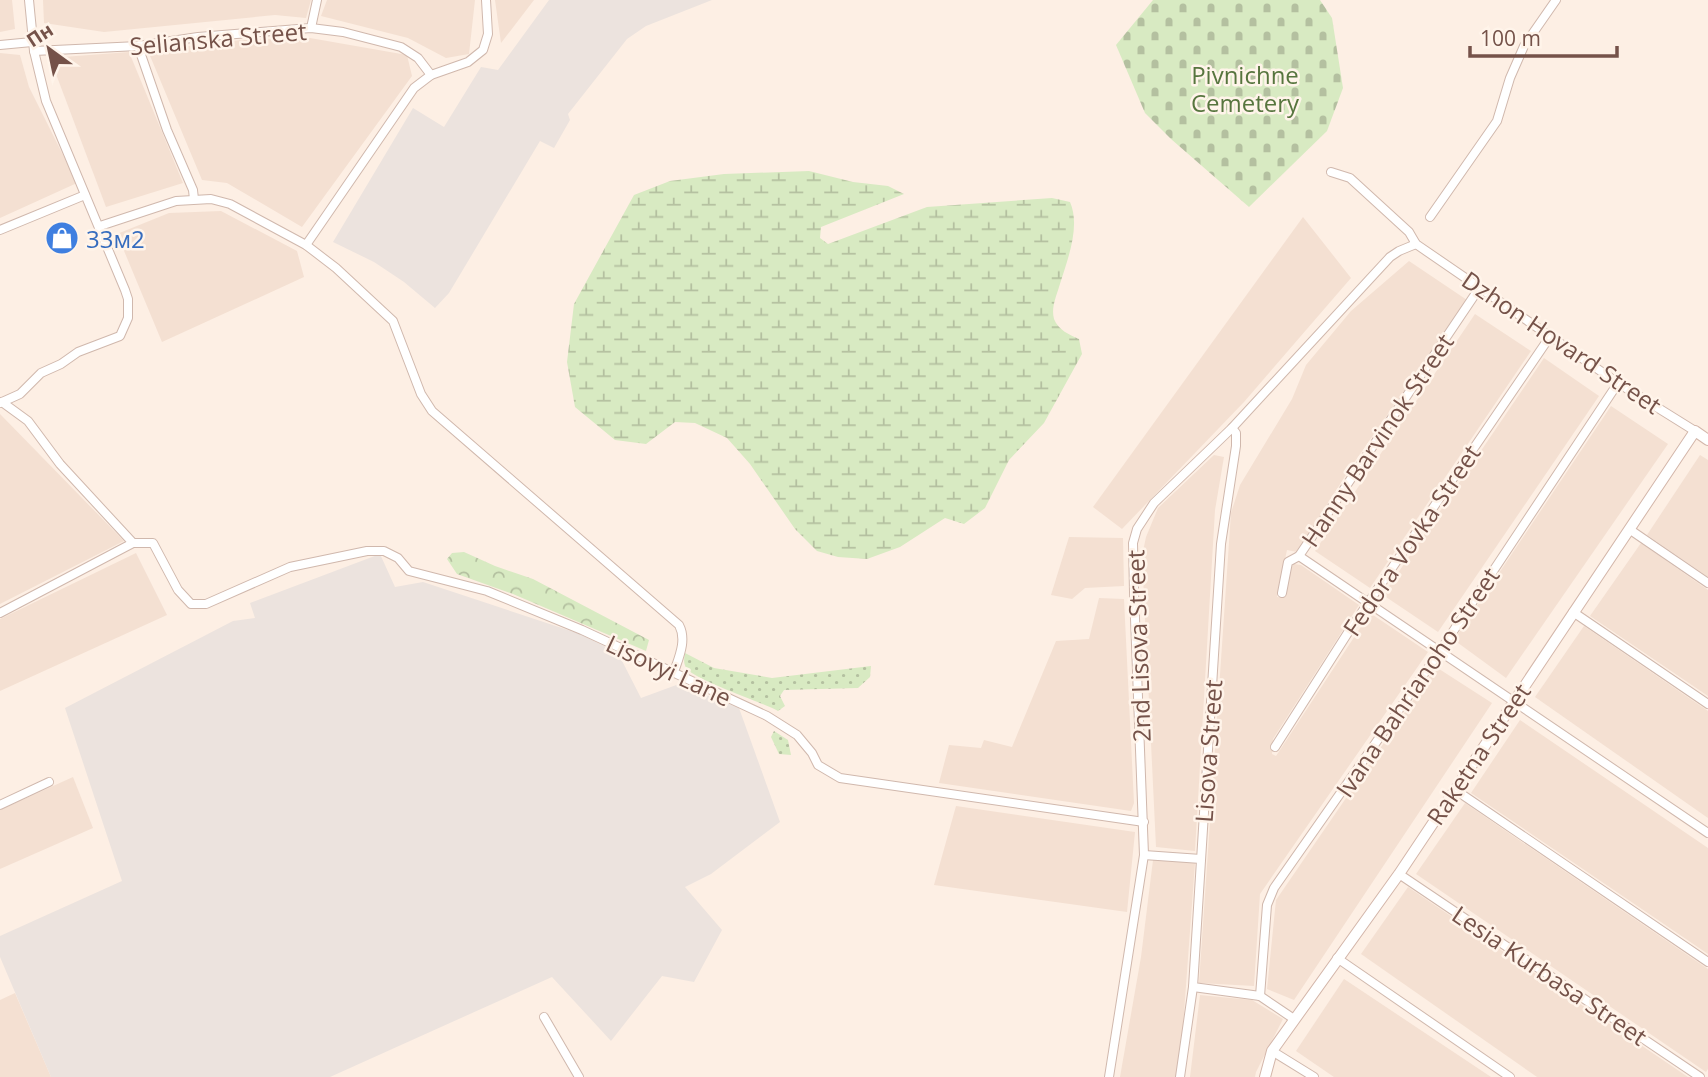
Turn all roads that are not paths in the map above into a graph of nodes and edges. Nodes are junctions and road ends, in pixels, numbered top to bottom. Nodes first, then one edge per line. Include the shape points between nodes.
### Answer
1 (29, 0) edge
2 (317, 0) edge
3 (486, 0) edge
4 (1556, 0) edge
5 (310, 28) junction
6 (0, 45) edge
7 (33, 46) junction
8 (138, 46) junction
9 (431, 75) junction
10 (1331, 172) dead end
11 (85, 195) junction
12 (194, 199) junction
13 (1430, 218) dead end
14 (100, 226) junction
15 (0, 230) edge
16 (1416, 244) junction
17 (306, 245) junction
18 (1480, 287) junction
19 (1552, 335) junction
20 (1618, 383) junction
21 (1, 403) edge
22 (1232, 428) junction
23 (1703, 433) edge
24 (1629, 529) junction
25 (134, 543) junction
26 (1299, 556) junction
27 (1708, 583) edge
28 (1282, 593) dead end
29 (1368, 603) junction
30 (1573, 612) junction
31 (0, 613) edge
32 (1440, 651) junction
33 (674, 672) junction
34 (1513, 701) junction
35 (1708, 705) edge
36 (1275, 747) dead end
37 (49, 782) dead end
38 (1454, 789) junction
39 (0, 805) edge
40 (1144, 822) junction
41 (1708, 834) edge
42 (1144, 855) junction
43 (1201, 859) junction
44 (1399, 873) junction
45 (1337, 958) junction
46 (1708, 962) edge
47 (1194, 987) junction
48 (1259, 996) junction
49 (544, 1017) dead end
50 (1294, 1018) junction
51 (1272, 1051) junction
52 (579, 1077) edge
53 (1109, 1077) edge
54 (1180, 1077) edge
55 (1265, 1077) edge
56 (1314, 1077) edge
57 (1510, 1077) edge
58 (1700, 1077) edge

1 - 7 street
2 - 5 street
3 - 9 street via 488,34 483,50 468,62
4 - 13 street via 1524,46 1497,121
5 - 8 street, Selianska Street
5 - 9 street, Selianska Street via 401,47 418,58
6 - 7 street, Selianska Street
7 - 8 street, Selianska Street
7 - 11 street via 46,102
8 - 12 street
9 - 17 street via 414,88
10 - 16 street, Dzhon Hovard Street via 1350,178 1409,232
11 - 14 street
11 - 15 street
12 - 14 street
12 - 17 street via 230,204
14 - 21 street via 128,299 120,336 78,352
16 - 18 street, Dzhon Hovard Street
16 - 22 street, 2nd Lisova Street via 1390,257
17 - 33 street via 393,321 432,411 675,620 683,637
18 - 19 street, Dzhon Hovard Street
18 - 26 street, Hanny Barvinok Street
19 - 20 street, Dzhon Hovard Street
19 - 29 street, Fedora Vovka Street
20 - 23 street, Dzhon Hovard Street
20 - 32 street, Ivana Bahrianoho Street
21 - 25 street via 28,421 60,464
22 - 40 street, 2nd Lisova Street via 1154,503 1135,535
22 - 43 street, Lisova Street via 1236,446 1221,544
23 - 24 street, Raketna Street
24 - 27 street
24 - 30 street, Raketna Street
25 - 31 street
25 - 33 street, Lisovyi Lane via 153,543 178,590 191,604 206,604 290,567 384,551 409,571 487,591
26 - 28 street, Hanny Barvinok Street via 1286,566
26 - 29 street
29 - 32 street
29 - 36 street, Fedora Vovka Street
30 - 34 street, Raketna Street
30 - 35 street
32 - 34 street
32 - 48 street, Ivana Bahrianoho Street via 1269,898
33 - 40 street, Lisovyi Lane via 781,723 805,744 818,765 840,778
34 - 38 street, Raketna Street
34 - 41 street
37 - 39 street
38 - 44 street, Raketna Street
38 - 46 street
40 - 42 street, 2nd Lisova Street
42 - 43 street
42 - 53 street, 2nd Lisova Street
43 - 47 street, Lisova Street
44 - 45 street, Raketna Street
44 - 58 street, Lesia Kurbasa Street
45 - 50 street, Raketna Street
45 - 57 street
47 - 48 street
47 - 54 street, Lisova Street
48 - 50 street
49 - 52 street
50 - 51 street, Raketna Street
51 - 55 street, Raketna Street
51 - 56 street

